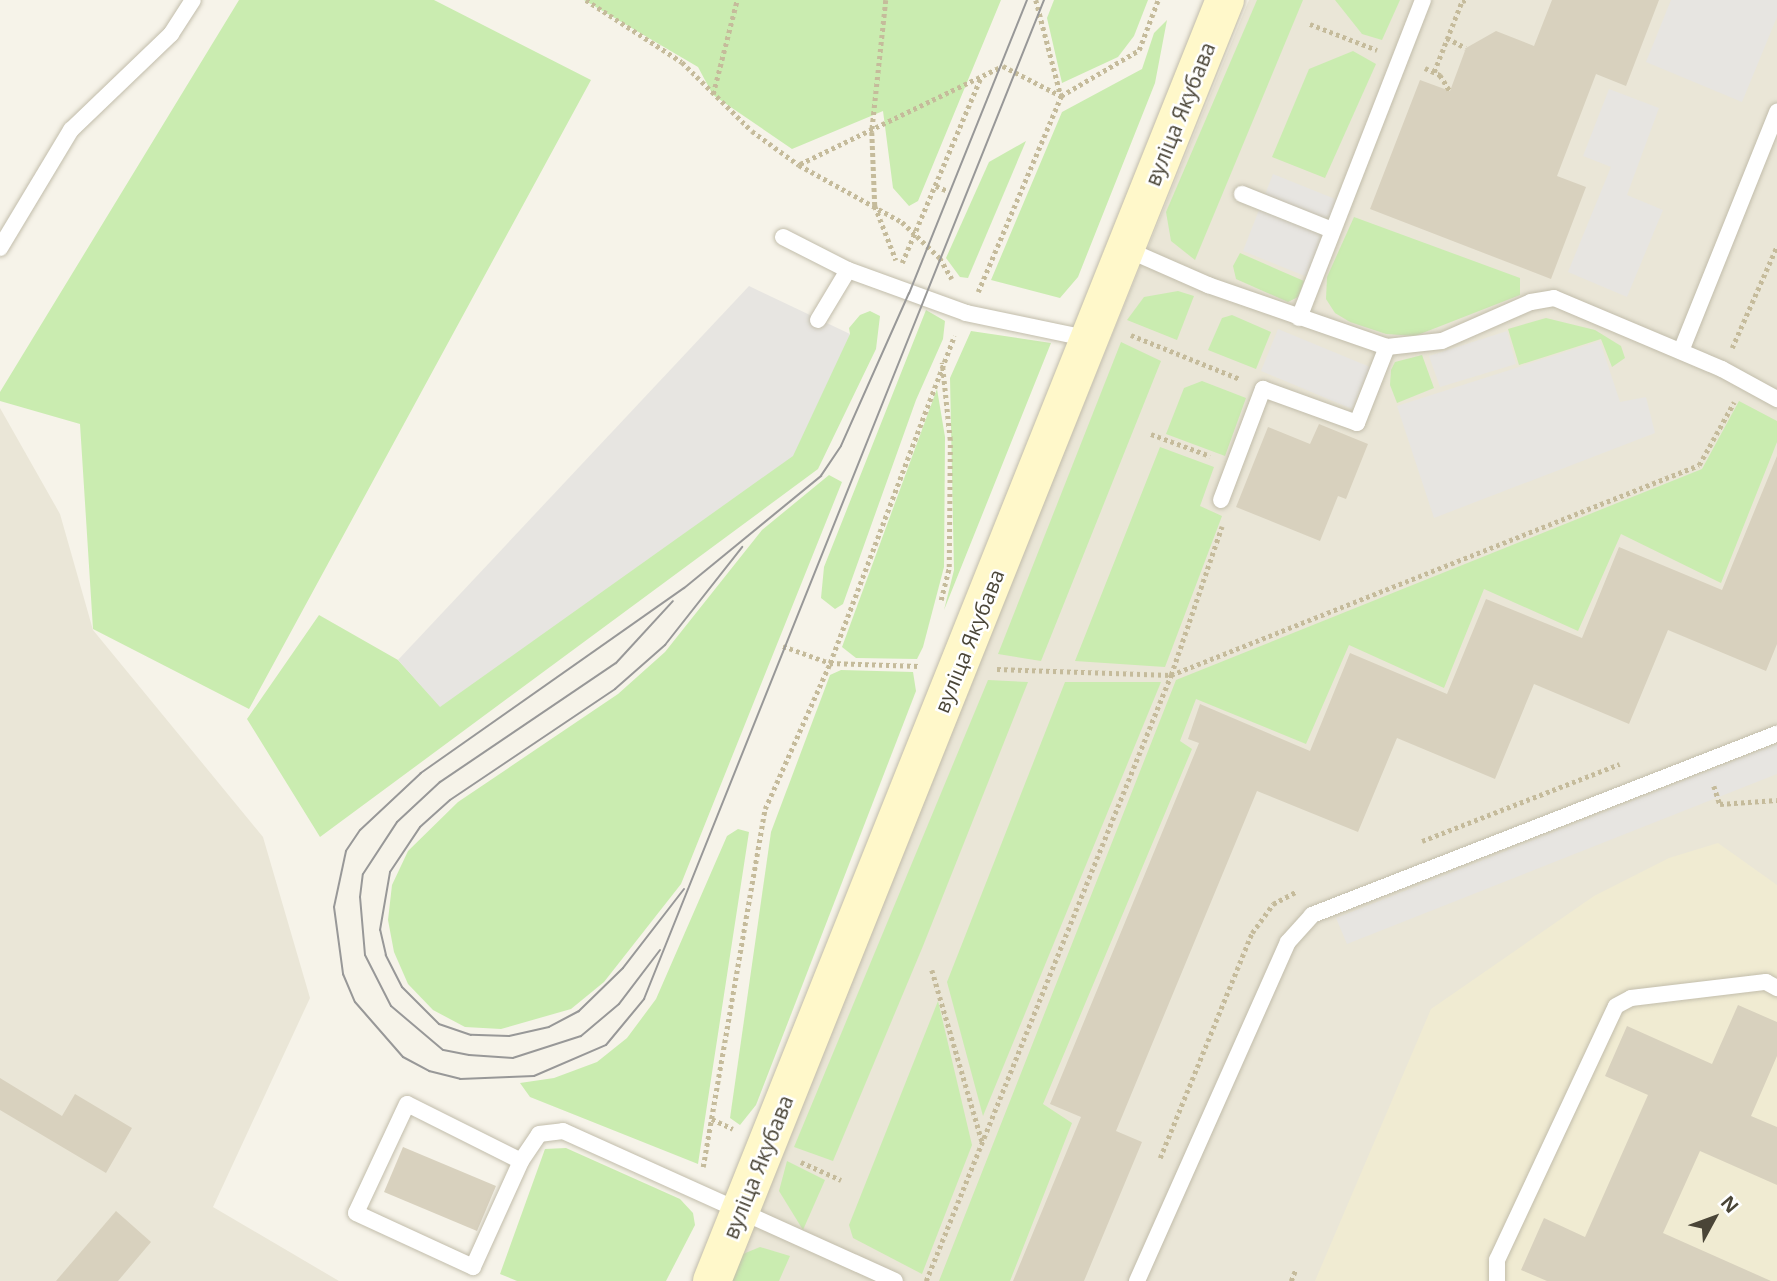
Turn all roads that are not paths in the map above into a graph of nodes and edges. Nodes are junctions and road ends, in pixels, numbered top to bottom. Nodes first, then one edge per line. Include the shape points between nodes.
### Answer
1 (193, 0) edge
2 (1226, 0) edge
3 (1423, 0) edge
4 (1777, 112) edge
5 (1242, 194) dead end
6 (1332, 230) junction
7 (783, 237) dead end
8 (0, 248) edge
9 (1126, 249) junction
10 (848, 270) junction
11 (1299, 318) junction
12 (818, 320) dead end
13 (1090, 339) junction
14 (1387, 346) junction
15 (1681, 351) junction
16 (1777, 399) edge
17 (1224, 506) road end
18 (1777, 733) edge
19 (1777, 988) edge
20 (521, 1161) junction
21 (740, 1213) junction
22 (712, 1281) edge
23 (895, 1281) edge
24 (1137, 1281) edge
25 (1497, 1281) edge

1 - 8 lane via 172,34 71,130
2 - 9 main road, вуліца Якубава
3 - 6 lane
4 - 15 lane
5 - 6 lane
6 - 11 lane
7 - 10 lane
9 - 11 lane
9 - 13 main road, вуліца Якубава
10 - 12 lane
10 - 13 lane via 966,313
11 - 14 lane
13 - 21 main road, вуліца Якубава
14 - 15 lane via 1442,341 1531,302 1554,298
14 - 17 lane via 1357,423 1264,389 1233,465
15 - 16 lane
18 - 24 lane via 1312,915 1288,942
19 - 25 lane via 1766,982 1631,998 1616,1006 1497,1260
20 - 20 lane via 473,1267 356,1213 407,1104
20 - 21 lane via 539,1134 563,1130
21 - 22 main road, вуліца Якубава
21 - 23 lane

